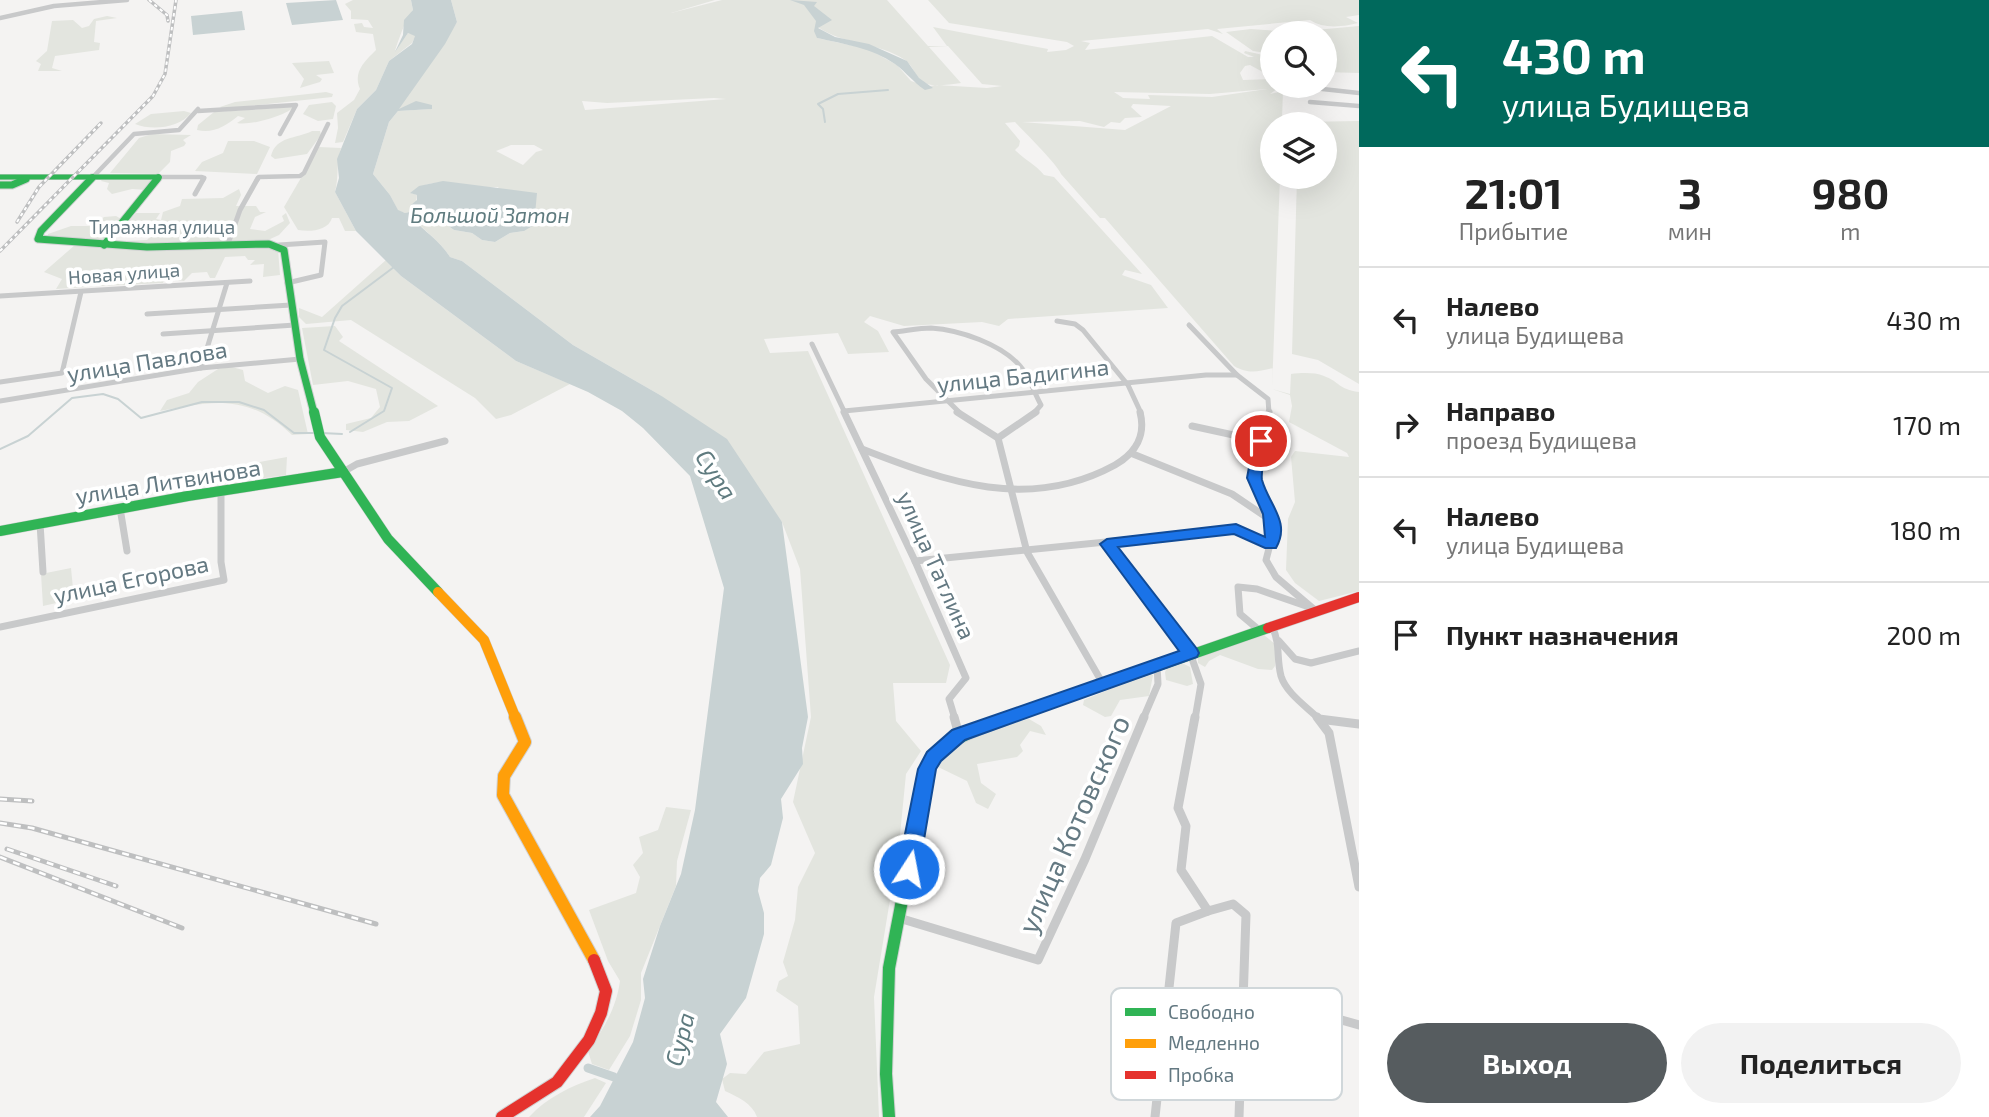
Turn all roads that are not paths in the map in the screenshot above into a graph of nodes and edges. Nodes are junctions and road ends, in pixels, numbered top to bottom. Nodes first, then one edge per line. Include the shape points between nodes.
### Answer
1 (127, 0) edge
2 (0, 18) edge
3 (1337, 91) edge
4 (1359, 93) edge
5 (1310, 102) dead end
6 (1359, 106) edge
7 (328, 124) dead end
8 (280, 134) dead end
9 (0, 177) edge
10 (93, 177) junction
11 (159, 177) junction
12 (17, 180) junction
13 (0, 185) edge
14 (195, 194) dead end
15 (228, 244) junction
16 (104, 245) junction
17 (282, 247) junction
18 (250, 281) dead end
19 (227, 283) junction
20 (286, 283) junction
21 (82, 292) junction
22 (0, 296) edge
23 (291, 305) junction
24 (219, 311) junction
25 (147, 314) dead end
26 (1057, 321) dead end
27 (295, 325) junction
28 (1189, 325) dead end
29 (212, 331) junction
30 (163, 334) dead end
31 (812, 344) dead end
32 (300, 359) junction
33 (201, 369) junction
34 (1237, 375) junction
35 (0, 382) edge
36 (1125, 383) junction
37 (1034, 394) junction
38 (943, 400) junction
39 (0, 401) edge
40 (844, 411) junction
41 (1192, 426) dead end
42 (998, 438) junction
43 (445, 441) dead end
44 (1261, 441) junction
45 (862, 449) junction
46 (1133, 453) junction
47 (343, 472) junction
48 (221, 491) junction
49 (1012, 492) junction
50 (120, 508) junction
51 (1272, 521) junction
52 (40, 523) junction
53 (0, 531) edge
54 (1107, 544) junction
55 (1270, 545) junction
56 (127, 551) dead end
57 (1027, 552) junction
58 (915, 561) junction
59 (43, 572) dead end
60 (1359, 597) edge
61 (1316, 611) junction
62 (1272, 625) junction
63 (0, 627) edge
64 (1259, 630) junction
65 (1279, 641) junction
66 (1359, 651) edge
67 (1191, 653) junction
68 (1157, 664) junction
69 (1103, 684) junction
70 (1320, 719) junction
71 (1359, 724) edge
72 (959, 735) junction
73 (1359, 887) edge
74 (1208, 911) junction
75 (899, 918) junction
76 (1169, 988) edge
77 (1242, 988) edge
78 (1342, 1020) edge
79 (1359, 1025) edge
80 (502, 1117) edge
81 (889, 1117) edge

1 - 2 street via 54,6
3 - 4 street
5 - 6 street
7 - 15 street via 304,173 259,177 240,209
8 - 10 street via 296,105 198,110 180,130 134,134
9 - 12 main road
10 - 11 main road
10 - 12 main road
10 - 16 main road, Тиражная улица via 38,239
11 - 14 street via 204,178
11 - 16 main road
12 - 13 main road
15 - 16 main road, Тиражная улица
15 - 17 main road, Тиражная улица
17 - 20 main road
17 - 20 street via 326,242 321,275
18 - 19 street, Новая улица
19 - 21 street, Новая улица
19 - 24 street
20 - 23 main road
21 - 22 street, Новая улица
21 - 35 street via 62,373
23 - 24 street
23 - 27 main road
24 - 25 street
24 - 29 street
26 - 36 street via 1083,330
27 - 29 street
27 - 32 main road
28 - 34 street
29 - 30 street
29 - 33 street
31 - 40 street, улица Татлина
32 - 33 street, улица Павлова
32 - 47 main road via 316,428
33 - 39 street, улица Павлова
34 - 36 street, улица Бадигина
34 - 44 street via 1268,399
36 - 37 street, улица Бадигина
36 - 46 street via 1144,425
37 - 38 street, улица Бадигина
37 - 38 street via 1019,366 1002,349 942,329 893,332
37 - 42 street via 1041,405 1032,416
38 - 40 street, улица Бадигина
38 - 42 street via 971,425
40 - 45 street, улица Татлина
41 - 44 street
42 - 49 street
43 - 47 street via 357,464
44 - 51 street via 1254,478
45 - 49 street via 962,485
45 - 58 street, улица Татлина
46 - 49 street via 1103,475 1058,488
46 - 51 street via 1232,494
47 - 48 main road, улица Литвинова
47 - 80 main road via 388,539 484,640 525,743 504,776 503,795 597,965 606,991 601,1013 566,1073
48 - 50 main road, улица Литвинова
48 - 63 street, улица Егорова via 224,580
49 - 57 street
50 - 52 main road, улица Литвинова
50 - 56 street
51 - 55 street via 1275,532
52 - 53 main road, улица Литвинова
52 - 59 street
54 - 55 street via 1236,529
54 - 57 street
54 - 67 street
55 - 61 street via 1266,560 1276,577
57 - 58 street
57 - 69 street
58 - 72 street, улица Татлина via 966,678 949,699
60 - 61 main road
61 - 62 main road
61 - 64 street via 1257,589 1238,587 1240,614
62 - 64 main road
62 - 65 street
64 - 67 main road
65 - 66 street via 1296,659 1311,663
65 - 70 street via 1286,686
67 - 68 main road
67 - 74 street via 1201,684 1178,808 1186,826 1181,870
68 - 69 main road
68 - 75 street, улица Котовского via 1158,684 1038,960
69 - 72 main road
70 - 71 street
70 - 73 street via 1329,733
72 - 75 main road via 927,769
74 - 76 street via 1177,923
74 - 77 street via 1233,904 1245,915
75 - 81 main road via 889,968
78 - 79 street

